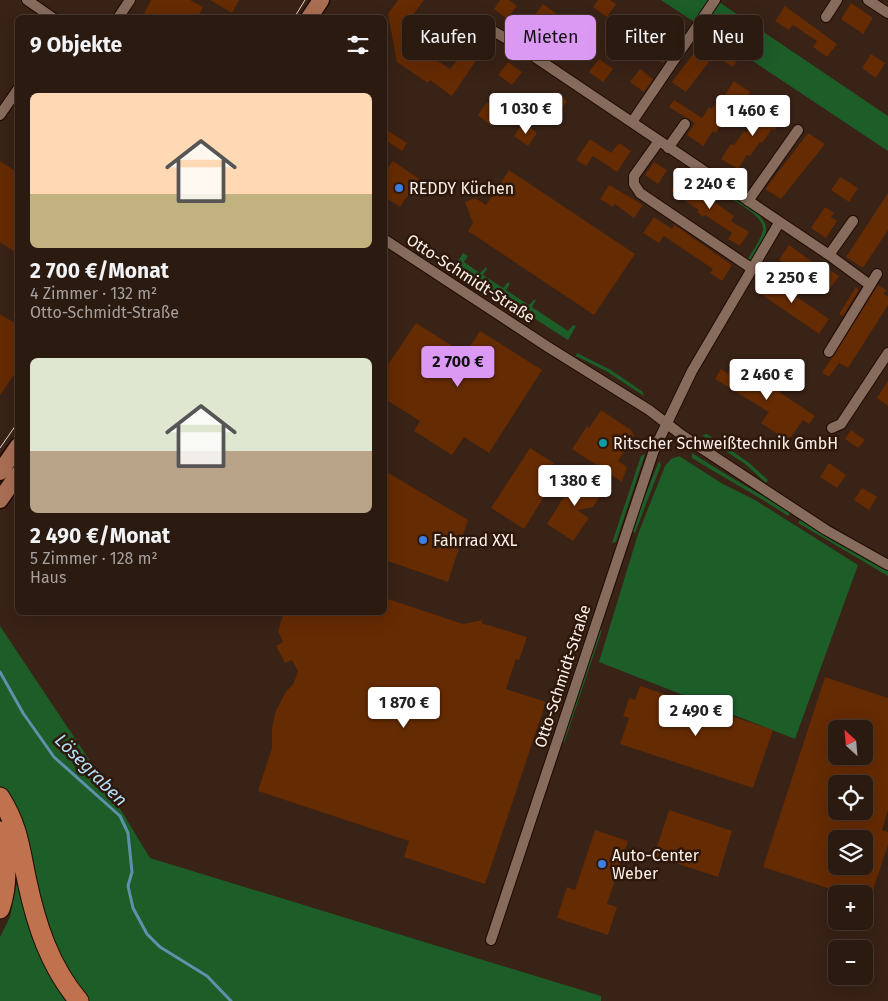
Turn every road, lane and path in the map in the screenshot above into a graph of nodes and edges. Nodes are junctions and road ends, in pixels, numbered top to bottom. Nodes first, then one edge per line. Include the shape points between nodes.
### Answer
1 (27, 0) edge
2 (130, 0) edge
3 (321, 0) edge
4 (715, 0) edge
5 (837, 0) edge
6 (868, 0) edge
7 (888, 13) edge
8 (49, 15) edge
9 (120, 15) edge
10 (311, 15) edge
11 (826, 17) dead end
12 (495, 32) edge
13 (15, 93) edge
14 (0, 115) edge
15 (632, 122) junction
16 (685, 124) dead end
17 (798, 130) dead end
18 (659, 141) junction
19 (668, 148) junction
20 (748, 201) junction
21 (853, 221) dead end
22 (779, 223) junction
23 (387, 241) edge
24 (830, 255) junction
25 (751, 268) junction
26 (877, 274) dead end
27 (870, 284) junction
28 (829, 352) dead end
29 (888, 353) edge
30 (666, 423) junction
31 (832, 428) dead end
32 (15, 450) edge
33 (0, 472) edge
34 (15, 478) edge
35 (0, 500) edge
36 (888, 566) edge
37 (0, 798) edge
38 (0, 831) edge
39 (0, 909) edge
40 (492, 940) dead end
41 (78, 1001) edge

1 - 8 street
2 - 9 street
3 - 10 main road
4 - 15 street
5 - 11 street
6 - 7 street
12 - 15 street
13 - 14 street
15 - 18 street
16 - 19 street
17 - 20 street
18 - 19 street
18 - 25 street via 634,176 637,189
19 - 20 street
20 - 22 street
21 - 24 street
22 - 24 street
22 - 25 street
23 - 30 street, Otto-Schmidt-Straße
24 - 27 street
25 - 30 street
26 - 27 street
27 - 28 street
29 - 31 street via 841,424
30 - 36 street, Otto-Schmidt-Straße via 826,530
30 - 40 street, Otto-Schmidt-Straße via 587,646
32 - 33 main road
34 - 35 main road
37 - 41 highway via 23,849 29,889 48,954
38 - 39 highway via 6,863

